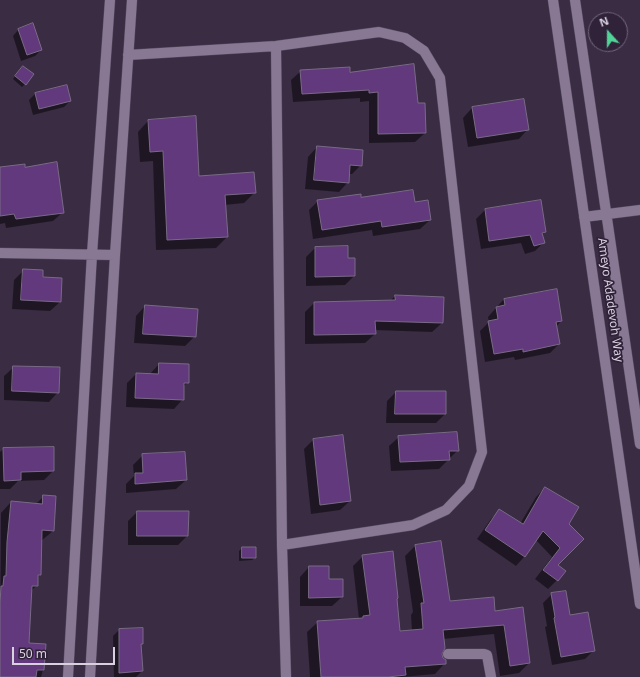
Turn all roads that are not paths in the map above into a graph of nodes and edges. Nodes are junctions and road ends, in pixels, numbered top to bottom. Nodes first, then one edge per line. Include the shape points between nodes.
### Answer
1 (110, 0) edge
2 (132, 0) edge
3 (553, 0) edge
4 (575, 0) edge
5 (276, 46) junction
6 (128, 55) junction
7 (640, 210) edge
8 (606, 214) junction
9 (584, 217) junction
10 (0, 253) edge
11 (92, 254) junction
12 (115, 255) junction
13 (640, 444) edge
14 (282, 545) junction
15 (640, 604) edge
16 (448, 654) dead end
17 (68, 677) edge
18 (90, 677) edge
19 (286, 677) edge
20 (491, 677) edge

1 - 11 street
2 - 6 street
3 - 9 street, Ameyo Adadevoh Way
4 - 8 street, Ameyo Adadevoh Way
5 - 6 street
5 - 14 street
5 - 14 street via 379,32 405,38 424,51 440,78 482,452 469,486 446,510 413,525
6 - 12 street
7 - 8 street
8 - 9 street
8 - 13 street, Ameyo Adadevoh Way
9 - 15 street, Ameyo Adadevoh Way
10 - 11 street
11 - 12 street
11 - 17 street
12 - 18 street
14 - 19 street
16 - 20 street via 487,655

